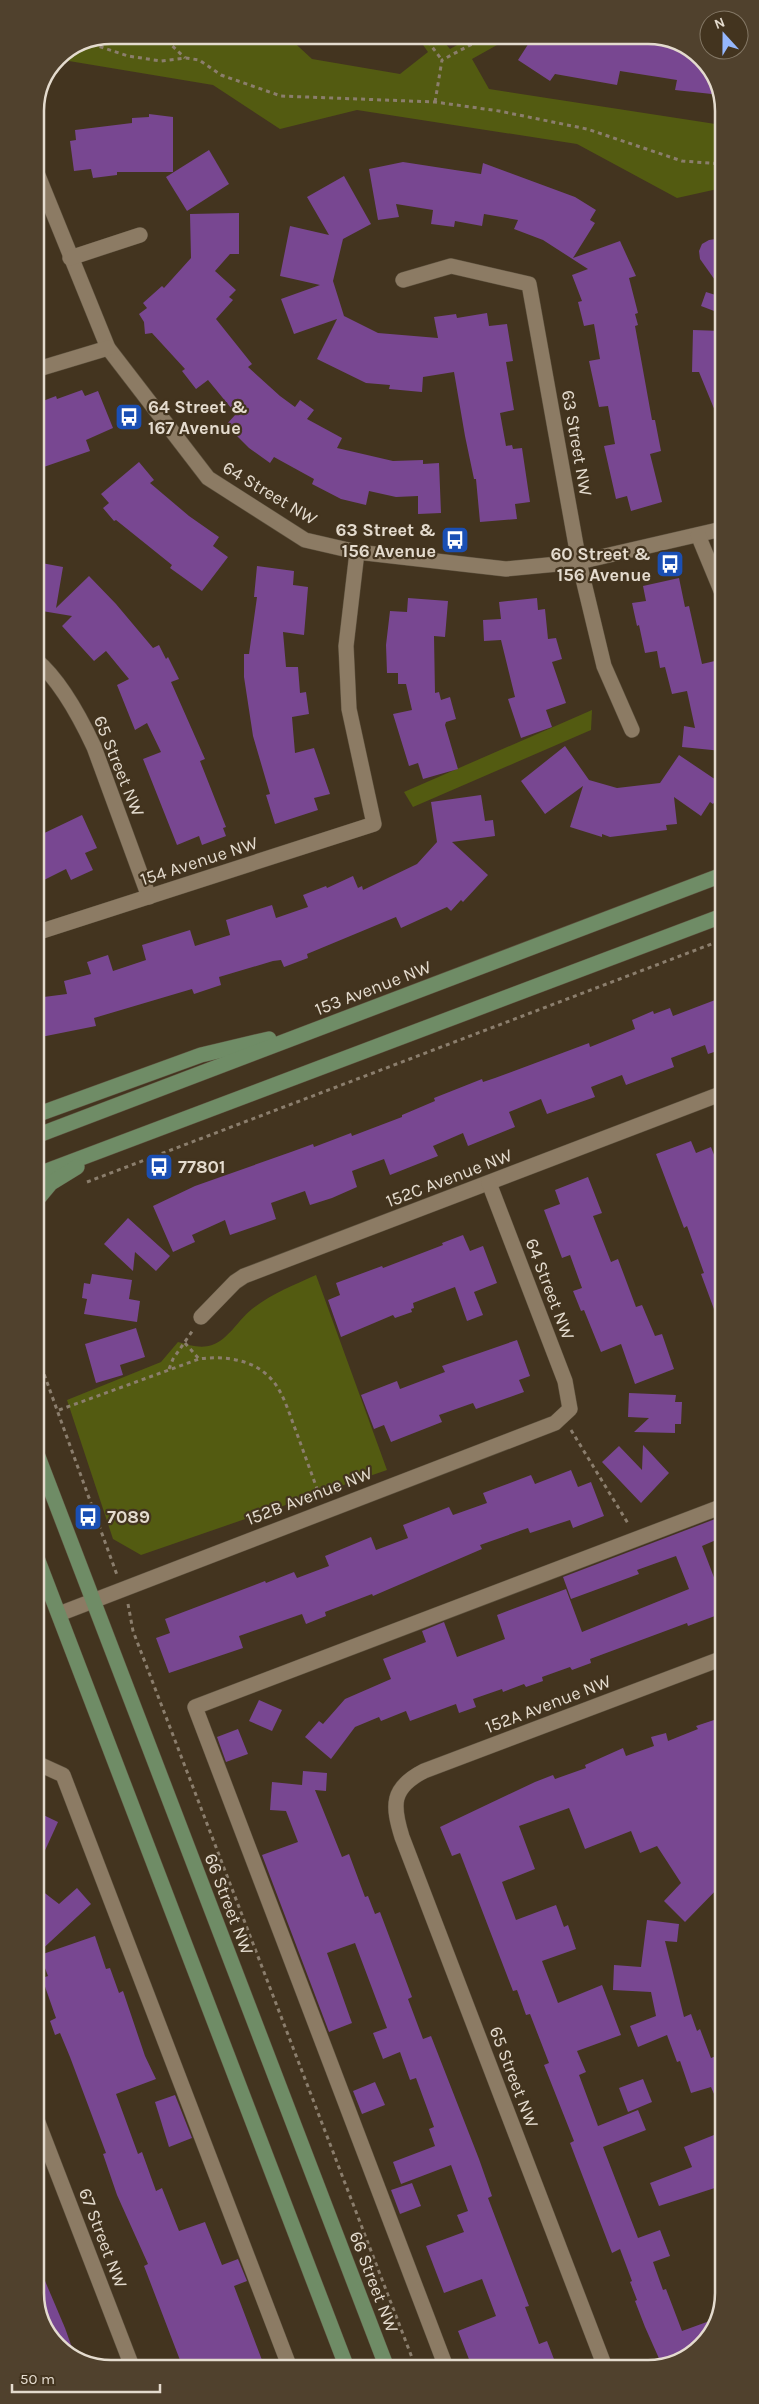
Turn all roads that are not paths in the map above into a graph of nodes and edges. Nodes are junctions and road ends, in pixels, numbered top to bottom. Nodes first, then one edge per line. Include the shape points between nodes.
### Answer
1 (44, 191) edge
2 (140, 235) dead end
3 (70, 258) junction
4 (403, 280) dead end
5 (108, 348) junction
6 (44, 367) edge
7 (715, 531) edge
8 (698, 536) junction
9 (357, 552) junction
10 (579, 562) junction
11 (715, 576) edge
12 (44, 670) edge
13 (632, 730) dead end
14 (715, 878) edge
15 (149, 896) junction
16 (715, 919) edge
17 (44, 930) edge
18 (327, 1026) junction
19 (715, 1096) edge
20 (44, 1113) edge
21 (44, 1133) edge
22 (105, 1149) junction
23 (44, 1172) edge
24 (489, 1184) junction
25 (44, 1191) edge
26 (201, 1317) road end
27 (567, 1413) joint
28 (44, 1474) edge
29 (715, 1509) edge
30 (44, 1577) edge
31 (94, 1600) junction
32 (58, 1614) junction
33 (715, 1661) edge
34 (44, 1766) edge
35 (395, 1798) joint
36 (44, 2138) edge
37 (130, 2360) edge
38 (287, 2360) edge
39 (344, 2360) edge
40 (383, 2360) edge
41 (443, 2360) edge
42 (602, 2360) edge

1 - 3 street, 64 Street NW
2 - 3 street
3 - 5 street, 64 Street NW
4 - 10 street, 63 Street NW via 451,266 529,284
5 - 6 street
5 - 9 street, 64 Street NW via 208,478 305,540
7 - 8 street, 64 Street NW
8 - 10 street, 64 Street NW
8 - 11 street
9 - 10 street, 64 Street NW via 506,569
9 - 15 street, 154 Avenue NW via 346,646 349,709 374,824
10 - 13 street, 63 Street NW via 604,666
12 - 15 street, 65 Street NW via 76,710 94,747
14 - 18 main road, 153 Avenue NW
15 - 17 street, 154 Avenue NW
16 - 22 main road
18 - 20 main road via 201,1055
18 - 21 main road, 153 Avenue NW
19 - 24 street, 152C Avenue NW
22 - 23 main road
22 - 25 main road via 51,1183
24 - 26 street, 152C Avenue NW via 244,1276
24 - 27 street, 64 Street NW via 565,1380
27 - 31 street, 152B Avenue NW via 555,1423
28 - 31 main road, 66 Street NW
29 - 41 street via 195,1707
30 - 32 main road
31 - 32 street, 152B Avenue NW
31 - 40 main road, 66 Street NW
32 - 39 main road
33 - 35 street, 152A Avenue NW via 424,1771 405,1784
34 - 38 street via 63,1775
35 - 42 street, 65 Street NW via 402,1837
36 - 37 street, 67 Street NW

